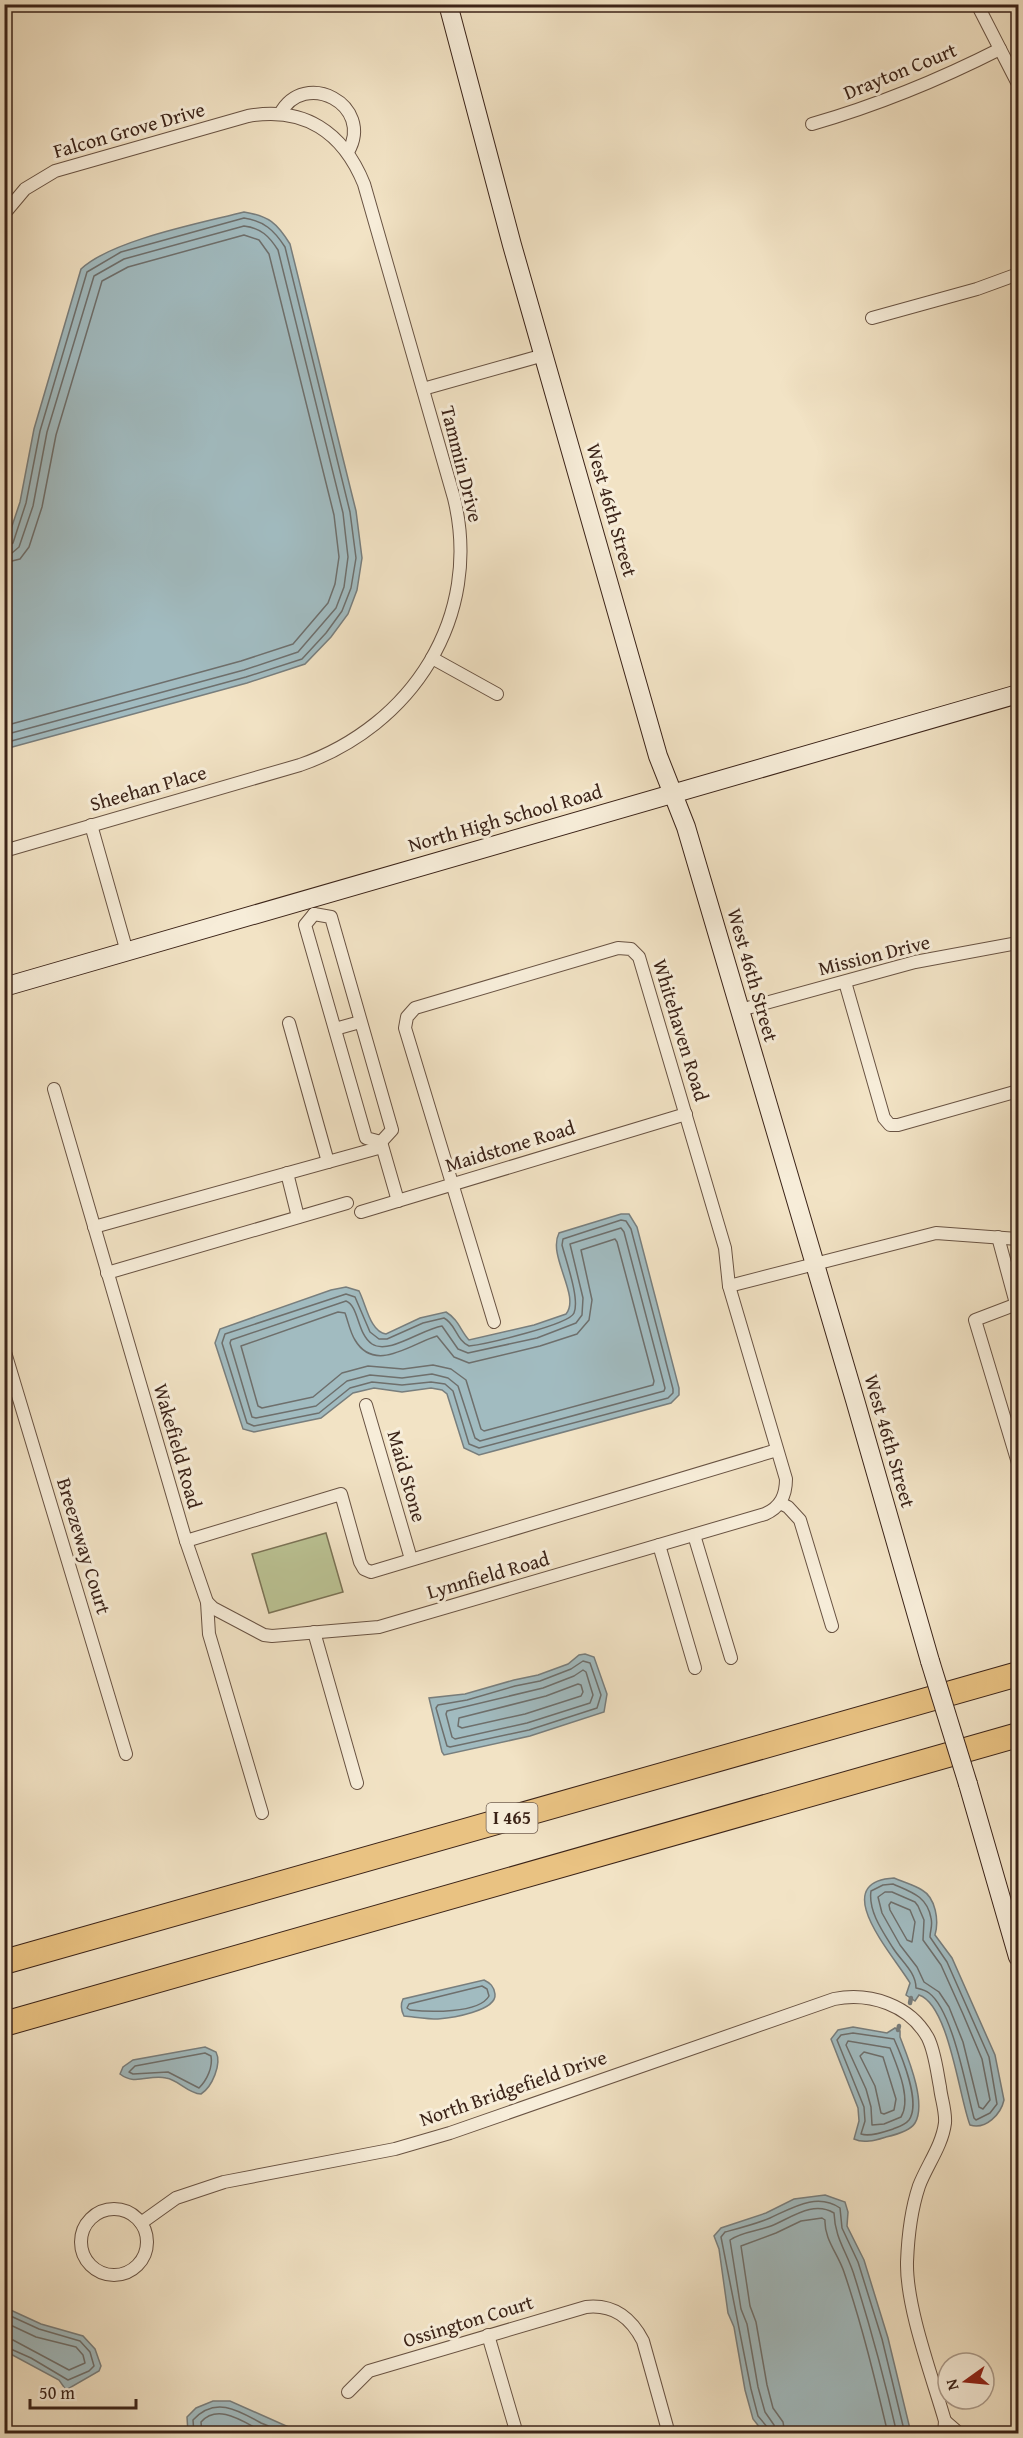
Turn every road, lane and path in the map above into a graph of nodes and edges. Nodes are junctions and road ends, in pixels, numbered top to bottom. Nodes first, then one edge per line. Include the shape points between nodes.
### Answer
1 (448, 4) edge
2 (976, 4) edge
3 (1000, 49) junction
4 (1018, 84) edge
5 (280, 114) junction
6 (813, 124) dead end
7 (348, 152) junction
8 (4, 214) edge
9 (1018, 274) edge
10 (872, 318) dead end
11 (544, 356) junction
12 (423, 389) junction
13 (432, 658) junction
14 (497, 694) dead end
15 (1018, 694) edge
16 (302, 764) joint
17 (673, 794) junction
18 (91, 825) junction
19 (4, 851) edge
20 (312, 906) junction
21 (1018, 943) edge
22 (127, 952) junction
23 (845, 982) junction
24 (4, 987) edge
25 (740, 1010) junction
26 (360, 1022) junction
27 (289, 1023) dead end
28 (335, 1029) junction
29 (54, 1089) dead end
30 (1018, 1091) edge
31 (686, 1114) junction
32 (382, 1145) junction
33 (328, 1162) junction
34 (287, 1173) junction
35 (452, 1184) junction
36 (399, 1201) junction
37 (347, 1203) dead end
38 (361, 1212) dead end
39 (298, 1218) junction
40 (94, 1227) junction
41 (998, 1237) junction
42 (1018, 1239) edge
43 (815, 1264) junction
44 (107, 1273) junction
45 (729, 1286) junction
46 (1018, 1308) edge
47 (495, 1322) dead end
48 (4, 1349) edge
49 (366, 1405) dead end
50 (777, 1450) junction
51 (1018, 1463) edge
52 (780, 1503) junction
53 (694, 1535) junction
54 (186, 1541) junction
55 (659, 1545) junction
56 (411, 1559) junction
57 (207, 1602) junction
58 (832, 1626) dead end
59 (314, 1632) junction
60 (731, 1658) dead end
61 (695, 1668) dead end
62 (1018, 1674) edge
63 (1018, 1735) edge
64 (126, 1754) dead end
65 (357, 1784) dead end
66 (262, 1813) dead end
67 (1018, 1957) edge
68 (4, 1962) edge
69 (4, 2024) edge
70 (141, 2223) junction
71 (488, 2335) junction
72 (348, 2392) dead end
73 (945, 2427) edge
74 (517, 2433) edge
75 (669, 2433) edge
76 (960, 2433) edge

1 - 11 street, West 46th Street
2 - 3 street
3 - 4 street
3 - 6 street, Drayton Court via 897,97
5 - 7 street, Falcon Grove Drive via 312,122
5 - 7 street via 293,99 304,94 334,98 352,120 353,141
5 - 8 street, Falcon Grove Drive via 248,116 55,171 25,189
7 - 12 street, Tammin Drive via 364,184
9 - 10 street
11 - 12 street
11 - 17 street, West 46th Street via 658,756
12 - 13 street, Tammin Drive via 455,504 460,543 452,606
13 - 14 street
13 - 16 street, Tammin Drive via 405,696 377,724 338,749
15 - 17 street, North High School Road
16 - 18 street, Sheehan Place
17 - 20 street, North High School Road
17 - 25 street, West 46th Street
18 - 19 street, Sheehan Place
18 - 22 street
20 - 22 street, North High School Road
20 - 26 street via 331,917
20 - 28 street via 305,925
21 - 23 street, Mission Drive via 915,962
22 - 24 street, North High School Road
23 - 25 street, Mission Drive
23 - 30 street via 884,1118 890,1125
25 - 43 street, West 46th Street
26 - 28 street
26 - 32 street via 392,1130
27 - 33 street
28 - 32 street via 366,1138
29 - 40 street, Wakefield Road
31 - 35 street, Maidstone Road
31 - 35 street, Whitehaven Road via 639,957 631,949 618,948 416,1008 407,1017 405,1028
31 - 45 street, Whitehaven Road via 725,1248
32 - 33 street
32 - 36 street
33 - 34 street
34 - 39 street
34 - 40 street
35 - 36 street, Maidstone Road
35 - 47 street
36 - 38 street
37 - 39 street
39 - 44 street
40 - 44 street, Wakefield Road
41 - 42 street
41 - 43 street via 936,1233
41 - 46 street
43 - 45 street
43 - 67 street, West 46th Street, bridge
44 - 54 street, Wakefield Road
45 - 50 street, Whitehaven Road
46 - 51 street via 975,1320
48 - 64 street, Breezeway Court
49 - 56 street, Maid Stone
50 - 52 street, Whitehaven Road via 786,1479
50 - 56 street
52 - 53 street, Lynnfield Road via 765,1514
52 - 58 street via 800,1520
53 - 55 street, Lynnfield Road
53 - 60 street
54 - 56 street via 341,1494 364,1569 371,1572
54 - 57 street, Wakefield Road
55 - 59 street, Lynnfield Road via 381,1626
55 - 61 street
57 - 59 street, Lynnfield Road via 264,1635
57 - 66 street, Wakefield Road via 208,1634
59 - 65 street
62 - 68 highway, I 465
63 - 69 highway
70 - 70 street via 147,2244 144,2255 130,2270 120,2274 99,2271 84,2256 81,2235 92,2216 112,2208 134,2215
70 - 73 street, North Bridgefield Drive via 176,2198 224,2182 395,2149 834,1999 871,1999 898,2008 917,2023 929,2040 937,2072 944,2116 941,2139 915,2200 907,2264 913,2308
71 - 72 street, Ossington Court via 369,2371
71 - 74 street
71 - 75 street, Ossington Court via 586,2307 620,2313 636,2327 643,2342
73 - 76 street

